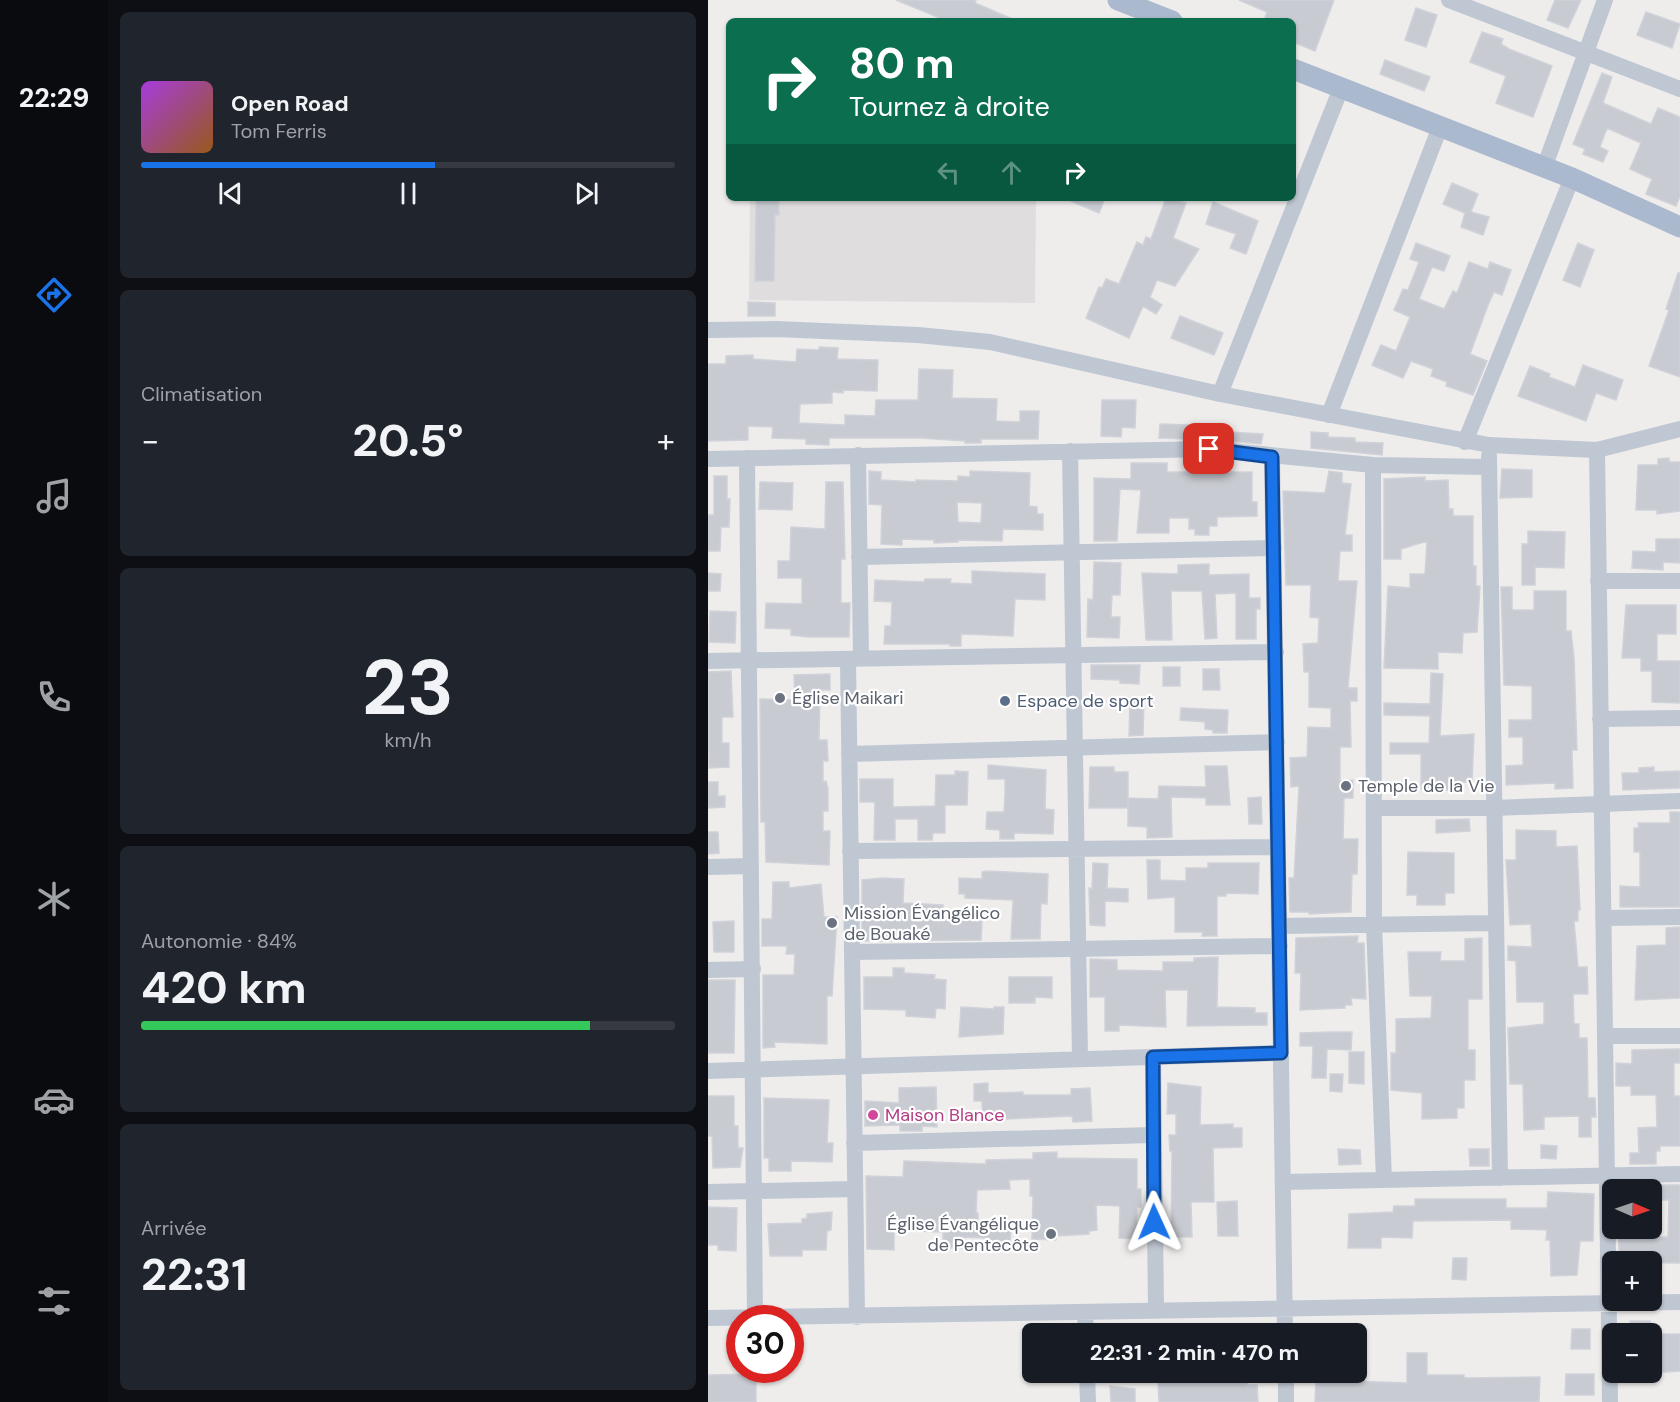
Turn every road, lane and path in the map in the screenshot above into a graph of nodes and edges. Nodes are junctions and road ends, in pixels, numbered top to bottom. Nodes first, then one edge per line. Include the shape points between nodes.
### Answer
1 (1119, 0) edge
2 (1449, 0) edge
3 (1605, 0) edge
4 (1164, 18) edge
5 (1586, 53) junction
6 (1296, 70) edge
7 (1341, 88) junction
8 (1680, 89) edge
9 (1440, 127) junction
10 (1544, 168) junction
11 (1572, 178) junction
12 (1296, 199) edge
13 (1295, 201) edge
14 (1680, 227) edge
15 (708, 330) edge
16 (1220, 394) junction
17 (1329, 415) junction
18 (1680, 429) edge
19 (1466, 442) junction
20 (1489, 445) junction
21 (1597, 450) junction
22 (1070, 451) junction
23 (858, 455) junction
24 (1272, 457) junction
25 (747, 458) junction
26 (708, 459) edge
27 (1373, 465) junction
28 (1489, 466) junction
29 (1274, 548) junction
30 (1072, 552) junction
31 (859, 557) junction
32 (1598, 581) junction
33 (1680, 581) edge
34 (1276, 652) junction
35 (1074, 655) junction
36 (854, 659) junction
37 (749, 660) junction
38 (708, 661) edge
39 (1680, 718) edge
40 (1600, 720) junction
41 (1277, 742) junction
42 (1076, 748) junction
43 (849, 754) junction
44 (1680, 801) edge
45 (1601, 805) junction
46 (1374, 808) junction
47 (1494, 808) junction
48 (1278, 847) junction
49 (1078, 849) junction
50 (850, 850) junction
51 (751, 866) junction
52 (708, 867) edge
53 (1680, 917) edge
54 (1603, 918) junction
55 (1496, 923) junction
56 (1374, 924) junction
57 (1280, 926) junction
58 (1280, 946) junction
59 (1080, 949) junction
60 (852, 952) junction
61 (753, 969) junction
62 (708, 970) edge
63 (1607, 1036) junction
64 (1680, 1036) edge
65 (1281, 1053) junction
66 (1153, 1057) junction
67 (1080, 1059) junction
68 (853, 1066) junction
69 (753, 1070) junction
70 (708, 1071) edge
71 (1153, 1135) junction
72 (854, 1143) junction
73 (1680, 1174) edge
74 (1608, 1177) junction
75 (1500, 1178) junction
76 (1384, 1180) junction
77 (1284, 1182) junction
78 (855, 1190) junction
79 (755, 1191) junction
80 (708, 1192) edge
81 (1609, 1251) edge
82 (1680, 1302) edge
83 (1662, 1303) edge
84 (1602, 1304) edge
85 (755, 1305) edge
86 (1156, 1310) junction
87 (1285, 1310) junction
88 (1609, 1311) edge
89 (1085, 1312) junction
90 (804, 1317) edge
91 (857, 1317) junction
92 (708, 1318) edge
93 (726, 1318) edge
94 (1086, 1323) edge
95 (1286, 1323) edge
96 (1087, 1383) edge
97 (1286, 1383) edge
98 (1088, 1402) edge
99 (1286, 1402) edge
100 (1610, 1402) edge

1 - 4 main road
2 - 5 street
3 - 5 street
5 - 8 street
5 - 10 street
6 - 7 main road
7 - 9 main road
7 - 12 street
9 - 10 main road
9 - 17 street
10 - 11 main road
11 - 14 main road
11 - 19 street
13 - 16 street
15 - 16 street via 918,335 990,342
16 - 17 street
17 - 19 street
18 - 21 street
19 - 20 street
20 - 21 street
20 - 28 street
21 - 32 street
22 - 23 street
22 - 24 street via 1209,449
22 - 30 street
23 - 25 street
23 - 31 street
24 - 27 street
24 - 29 street
25 - 26 street
25 - 37 street
27 - 28 street
27 - 46 street
28 - 47 street
29 - 30 street
29 - 34 street
30 - 31 street
30 - 35 street
31 - 36 street
32 - 33 street
32 - 40 street
34 - 35 street
34 - 41 street
35 - 36 street
35 - 42 street
36 - 37 street
36 - 43 street
37 - 38 street
37 - 51 street
39 - 40 street
40 - 45 street
41 - 42 street
41 - 48 street
42 - 43 street
42 - 49 street
43 - 50 street
44 - 45 street
45 - 47 street
45 - 54 street
46 - 47 street
46 - 56 street
47 - 55 street
48 - 49 street
48 - 57 street
49 - 50 street
49 - 59 street
50 - 60 street
51 - 52 street
51 - 61 street
53 - 54 street
54 - 63 street
55 - 56 street
55 - 75 street
56 - 57 street
56 - 76 street
57 - 58 street
58 - 59 street
58 - 65 street
59 - 60 street
59 - 67 street
60 - 68 street
61 - 62 street
61 - 69 street
63 - 64 street
63 - 74 street
65 - 66 street
65 - 77 street
66 - 67 street
66 - 71 street
67 - 68 street
68 - 69 street
68 - 72 street
69 - 70 street
69 - 79 street
71 - 72 street
71 - 86 street
72 - 78 street
73 - 74 street
74 - 75 street
74 - 81 street
75 - 76 street
76 - 77 street
77 - 87 street
78 - 79 street
78 - 91 street
79 - 80 street
79 - 85 street
82 - 83 street
84 - 87 street
86 - 87 street
86 - 89 street
87 - 95 street
88 - 100 street
89 - 91 street
89 - 94 street
90 - 91 street
92 - 93 street
96 - 98 street
97 - 99 street

